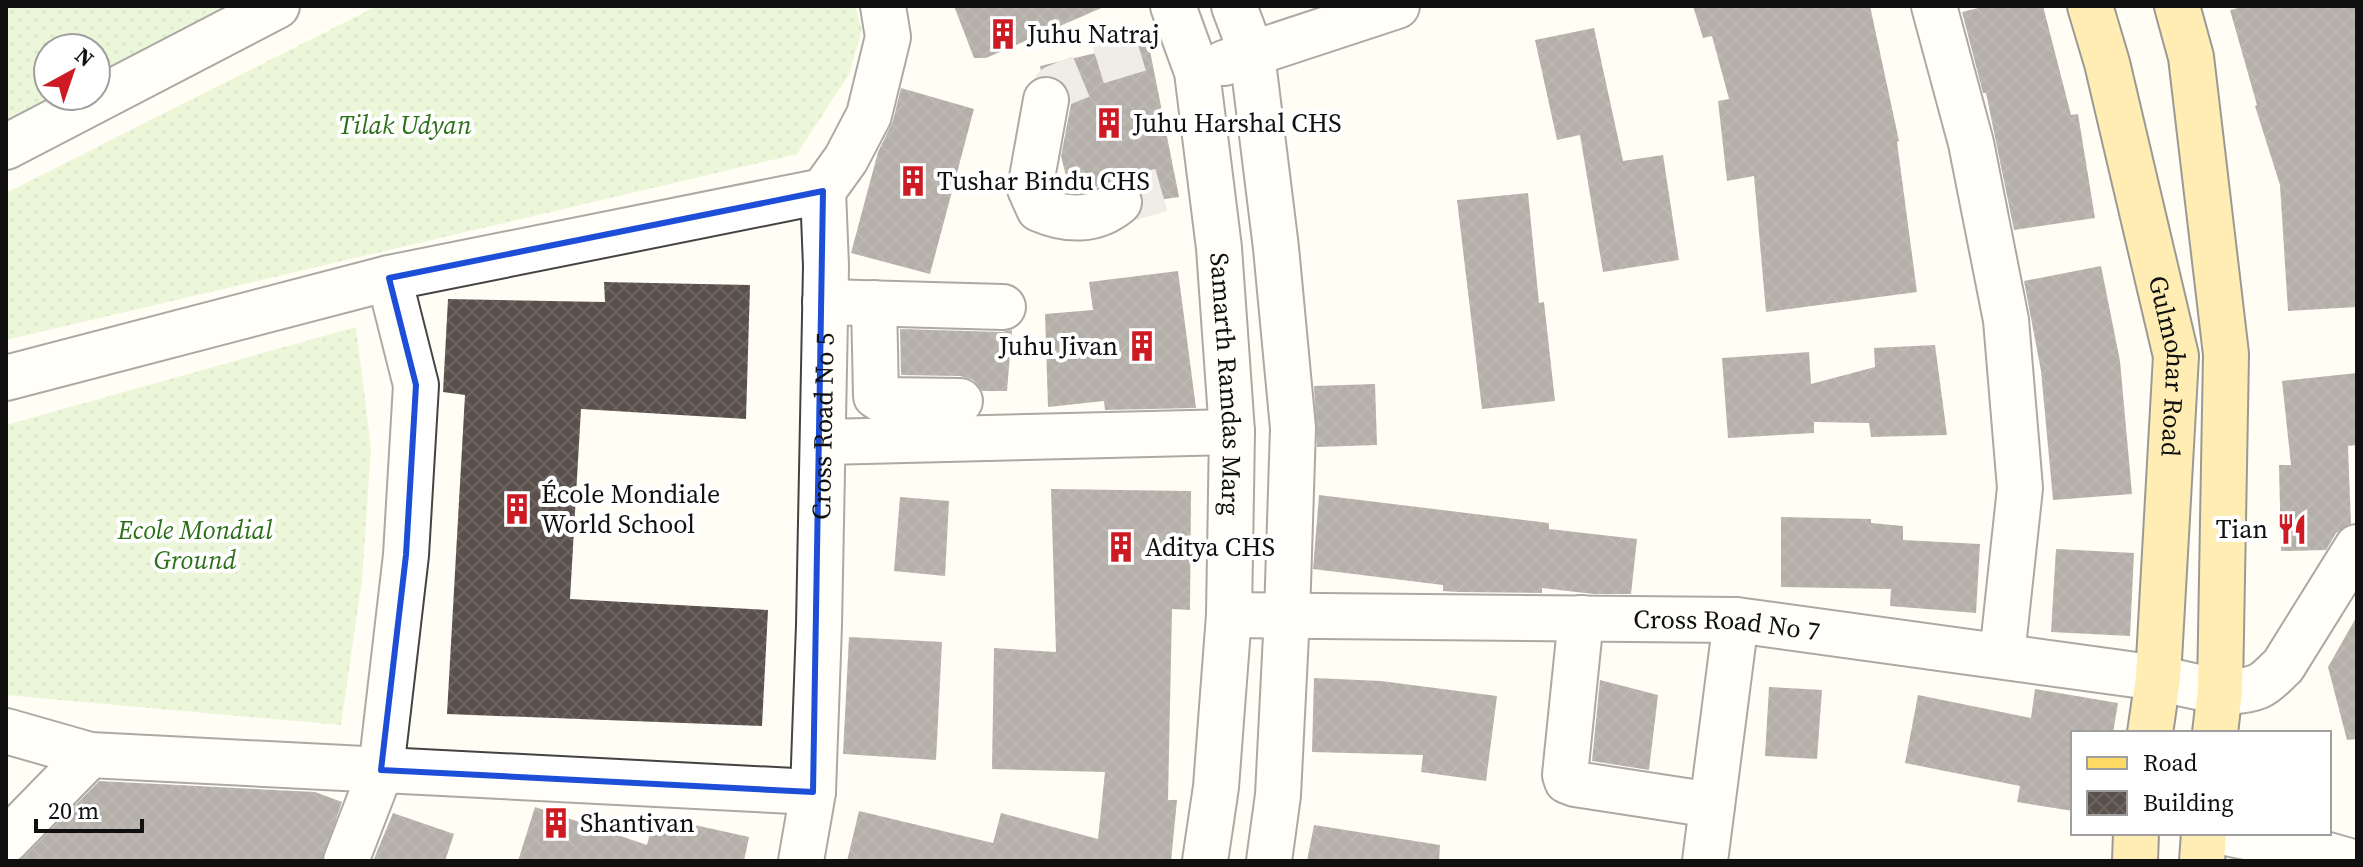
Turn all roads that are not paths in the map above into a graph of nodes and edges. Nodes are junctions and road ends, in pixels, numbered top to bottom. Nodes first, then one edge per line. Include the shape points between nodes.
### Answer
1 (277, 6) edge
2 (883, 6) edge
3 (1234, 6) edge
4 (1397, 6) edge
5 (1934, 6) edge
6 (2090, 6) edge
7 (2177, 6) edge
8 (1176, 51) edge
9 (1252, 54) junction
10 (1046, 100) tunnel mouth
11 (1264, 146) junction
12 (6, 147) edge
13 (1193, 157) junction
14 (823, 191) junction
15 (1120, 196) tunnel mouth
16 (389, 278) junction
17 (825, 302) junction
18 (874, 303) junction
19 (1003, 307) dead end
20 (6, 378) edge
21 (960, 405) dead end
22 (1232, 432) junction
23 (824, 442) junction
24 (2357, 547) edge
25 (1229, 615) junction
26 (1287, 615) junction
27 (1581, 618) junction
28 (1736, 620) junction
29 (2002, 656) junction
30 (2158, 678) junction
31 (2220, 690) junction
32 (6, 731) edge
33 (2150, 731) edge
34 (2215, 731) edge
35 (90, 755) junction
36 (381, 770) junction
37 (813, 792) junction
38 (1712, 805) junction
39 (2136, 835) edge
40 (2204, 835) edge
41 (2236, 835) edge
42 (6, 841) edge
43 (346, 861) edge
44 (801, 861) edge
45 (1205, 861) edge
46 (1269, 861) edge
47 (1705, 861) edge
48 (2135, 861) edge
49 (2202, 861) edge
50 (2349, 861) edge

1 - 12 street
2 - 14 street via 888,37 869,115
3 - 9 street
4 - 9 street
5 - 29 street via 1971,143 2006,320 2020,488
6 - 30 main road, Gulmohar Road via 2176,356
7 - 31 main road via 2191,57 2226,354
8 - 9 street
8 - 13 street, Samarth Ramdas Marg
9 - 11 street
10 - 15 street via 1030,189 1039,209 1088,218 1100,216
11 - 13 street
11 - 26 street via 1293,428
13 - 22 street, Samarth Ramdas Marg via 1219,248
14 - 16 street
14 - 17 street, Cross Road No 5
16 - 20 street
16 - 36 street via 416,385 406,555
17 - 18 street
17 - 23 street, Cross Road No 5
18 - 19 street
18 - 21 street via 876,396
22 - 23 street
22 - 25 street, Samarth Ramdas Marg
23 - 37 street, Cross Road No 5
24 - 31 street, Cross Road No 7 via 2283,666 2256,688
25 - 26 street, Cross Road No 7
25 - 45 street, Samarth Ramdas Marg
26 - 27 street, Cross Road No 7
26 - 46 street via 1278,795
27 - 28 street, Cross Road No 7
27 - 38 street via 1567,781
28 - 29 street, Cross Road No 7
28 - 38 street
29 - 30 street, Cross Road No 7
30 - 31 street, Cross Road No 7
30 - 33 main road, Gulmohar Road
31 - 34 main road
32 - 35 street
35 - 36 street
35 - 42 street
36 - 37 street
36 - 43 street
37 - 44 street, Cross Road No 5
38 - 47 street
39 - 48 main road
40 - 49 main road
41 - 50 street

